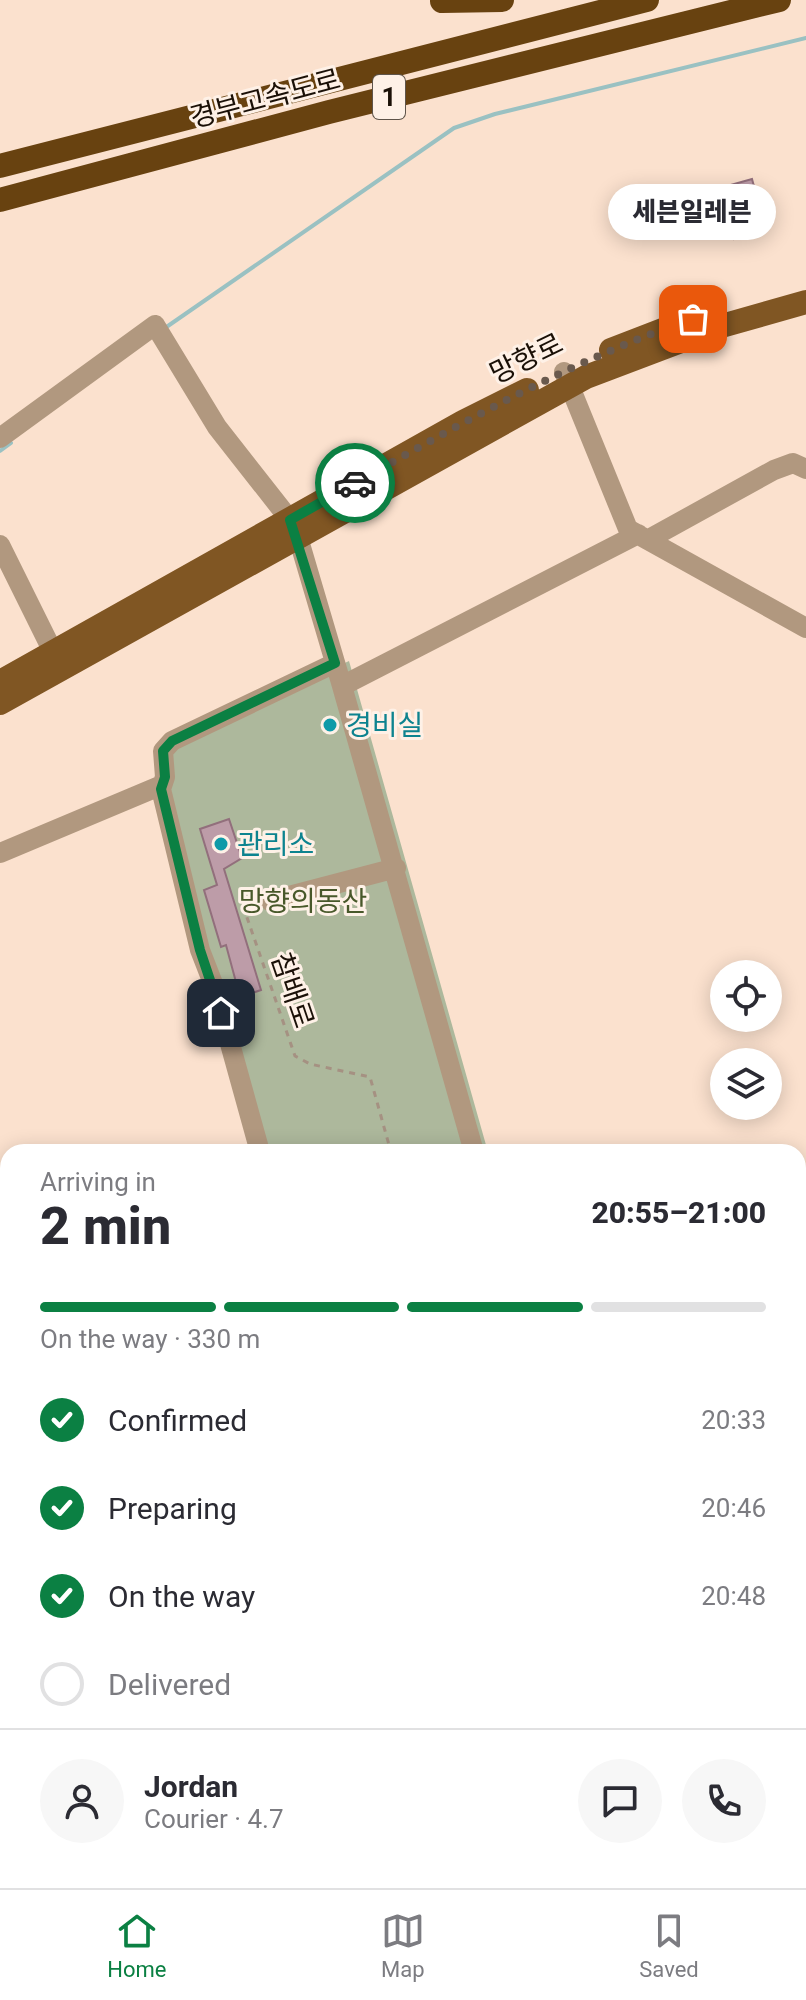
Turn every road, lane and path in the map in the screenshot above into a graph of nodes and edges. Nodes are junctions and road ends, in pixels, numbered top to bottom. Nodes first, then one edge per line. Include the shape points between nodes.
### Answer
1 (502, 0) edge
2 (647, 0) edge
3 (779, 0) edge
4 (442, 1) edge
5 (0, 166) edge
6 (0, 200) edge
7 (806, 287) edge
8 (806, 302) edge
9 (567, 379) junction
10 (0, 438) edge
11 (806, 469) edge
12 (294, 528) junction
13 (644, 536) junction
14 (0, 545) edge
15 (806, 628) edge
16 (57, 661) junction
17 (335, 663) junction
18 (0, 682) edge
19 (342, 686) junction
20 (0, 703) edge
21 (162, 785) junction
22 (0, 853) edge
23 (396, 868) junction
24 (270, 901) joint
25 (258, 1144) edge
26 (389, 1144) edge
27 (472, 1144) edge

1 - 4 highway
2 - 5 highway, 경부고속도로 / 1
3 - 6 highway, 경부고속도로 / 1
7 - 9 main road, 망향로 via 641,336
8 - 9 main road, 망향로
9 - 12 main road, 망향로
9 - 13 street via 628,529
10 - 12 street via 159,330 217,427
11 - 13 street via 793,463 774,470
12 - 16 main road, 망향로
12 - 17 street
13 - 15 street
13 - 19 street
14 - 16 street
16 - 18 main road, 망향로
16 - 20 main road, 망향로
17 - 19 street
17 - 21 street via 172,741 163,751
19 - 23 street
21 - 22 street
21 - 25 street via 200,950
23 - 24 street
23 - 27 street
24 - 26 path, 참배로 via 243,906 295,1056 370,1077

